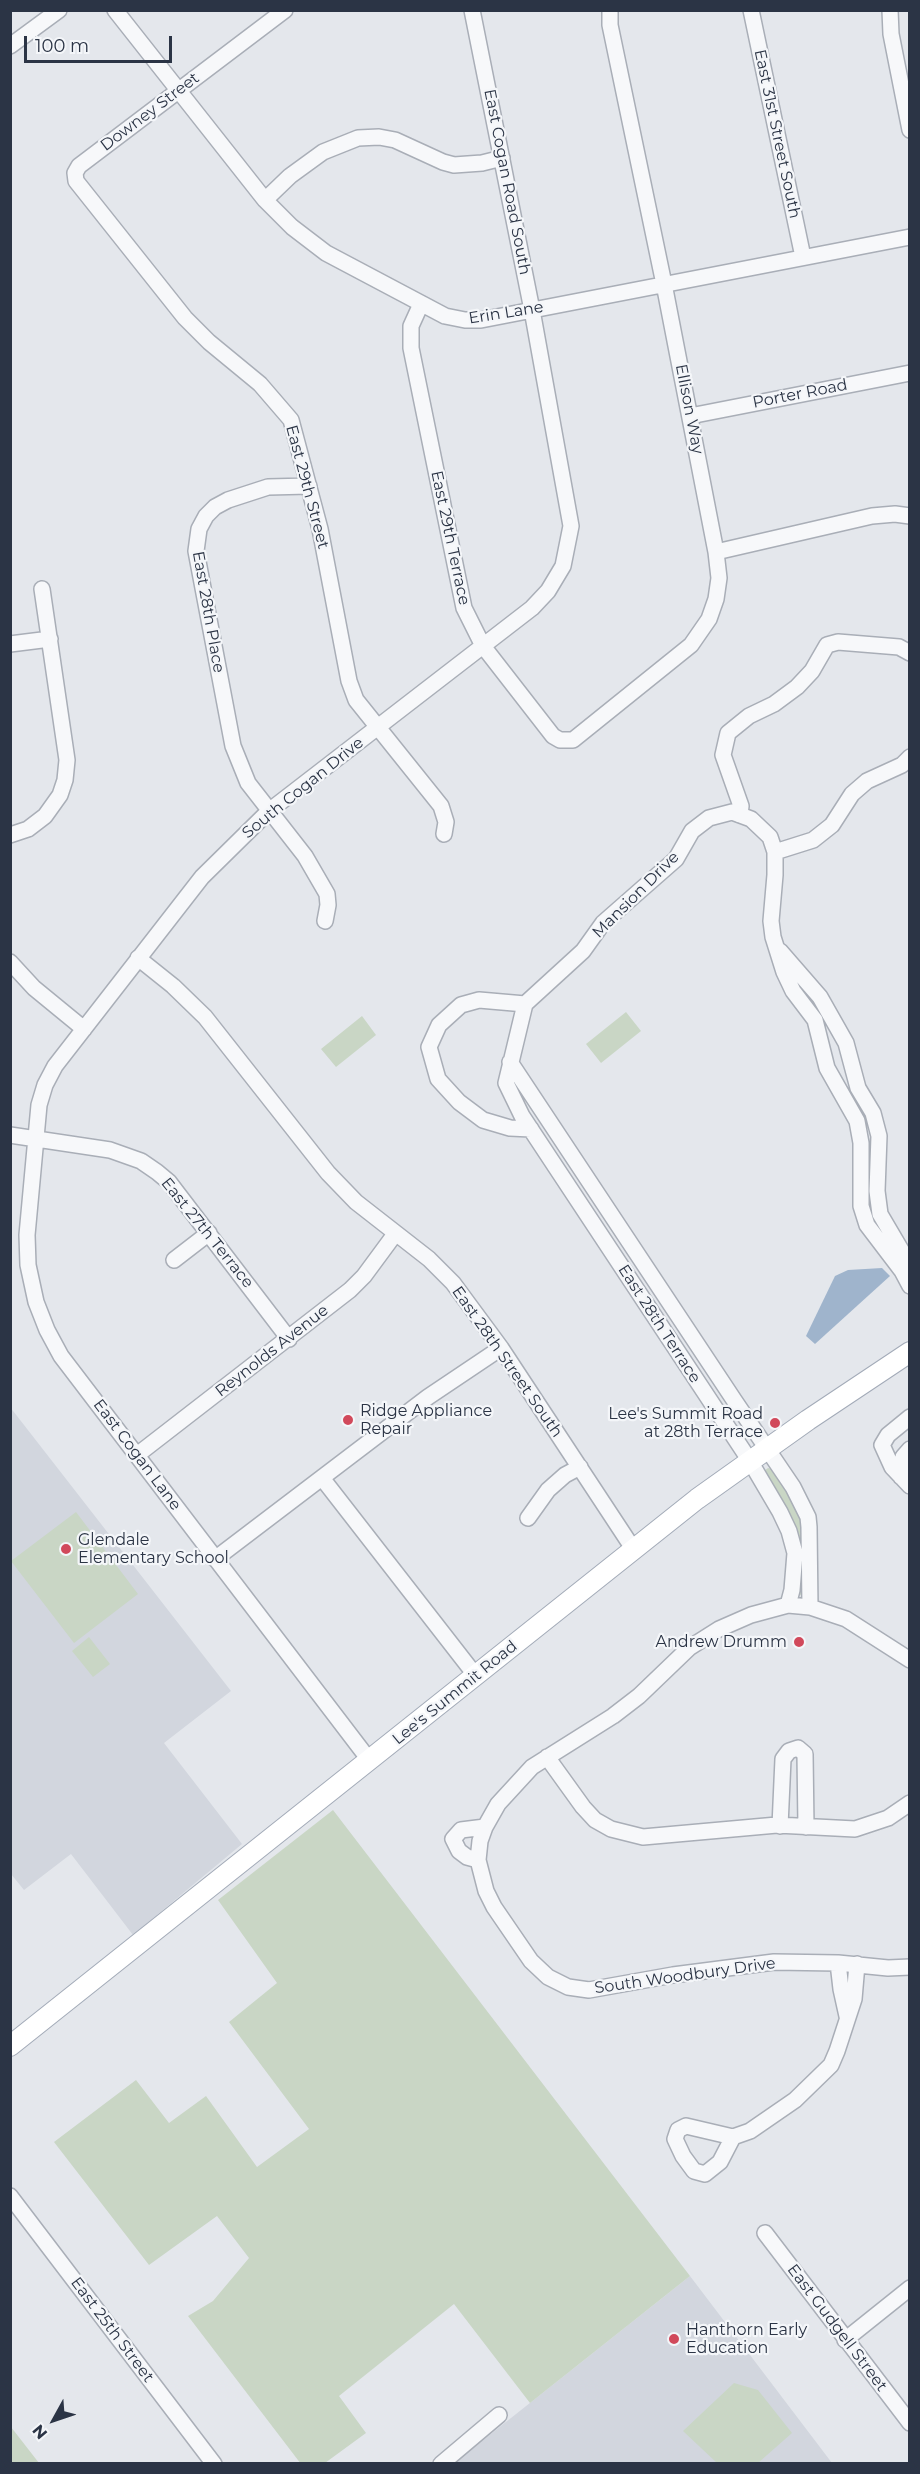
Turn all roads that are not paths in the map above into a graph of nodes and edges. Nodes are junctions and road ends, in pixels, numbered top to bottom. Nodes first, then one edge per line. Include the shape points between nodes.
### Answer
1 (59, 10) edge
2 (116, 10) edge
3 (285, 10) edge
4 (472, 10) edge
5 (610, 10) edge
6 (751, 10) edge
7 (890, 10) edge
8 (10, 46) edge
9 (178, 90) junction
10 (909, 130) edge
11 (502, 158) junction
12 (75, 173) joint
13 (265, 200) junction
14 (909, 237) edge
15 (803, 257) junction
16 (664, 284) junction
17 (420, 304) junction
18 (532, 310) junction
19 (909, 373) edge
20 (690, 416) junction
21 (559, 461) joint
22 (309, 486) junction
23 (909, 516) edge
24 (716, 552) junction
25 (42, 589) dead end
26 (50, 639) junction
27 (10, 644) edge
28 (483, 646) junction
29 (909, 653) edge
30 (378, 728) junction
31 (563, 740) joint
32 (909, 757) edge
33 (269, 811) junction
34 (740, 815) junction
35 (444, 834) dead end
36 (10, 835) edge
37 (775, 852) junction
38 (325, 921) dead end
39 (773, 938) junction
40 (138, 958) junction
41 (10, 962) edge
42 (525, 1004) junction
43 (84, 1029) junction
44 (510, 1062) junction
45 (531, 1129) junction
46 (10, 1135) edge
47 (36, 1139) junction
48 (209, 1233) junction
49 (395, 1234) junction
50 (174, 1260) dead end
51 (909, 1265) edge
52 (909, 1286) edge
53 (289, 1339) junction
54 (501, 1348) junction
55 (909, 1352) edge
56 (909, 1417) edge
57 (767, 1449) junction
58 (909, 1449) edge
59 (137, 1455) junction
60 (750, 1461) junction
61 (580, 1467) junction
62 (322, 1478) junction
63 (905, 1481) edge
64 (528, 1518) dead end
65 (634, 1550) junction
66 (215, 1559) junction
67 (788, 1605) junction
68 (810, 1607) junction
69 (907, 1653) edge
70 (476, 1676) junction
71 (547, 1757) junction
72 (370, 1761) junction
73 (909, 1803) edge
74 (780, 1826) junction
75 (484, 1827) junction
76 (806, 1827) junction
77 (478, 1860) junction
78 (838, 1963) junction
79 (857, 1964) junction
80 (909, 1967) edge
81 (847, 2016) junction
82 (10, 2046) edge
83 (733, 2138) dead end
84 (10, 2196) edge
85 (765, 2233) dead end
86 (909, 2288) edge
87 (845, 2340) junction
88 (499, 2415) dead end
89 (909, 2423) edge
90 (214, 2463) edge
91 (441, 2463) edge

1 - 8 street
2 - 9 street, Erin Lane
3 - 9 street, Downey Street
4 - 11 street, East Cogan Road South
5 - 16 street, Ellison Way
6 - 15 street, East 31st Street South
7 - 10 street
9 - 12 street, Downey Street
9 - 13 street, Erin Lane
11 - 13 street via 454,165 396,140 358,138 323,152
11 - 18 street, East Cogan Road South
12 - 22 street, East 29th Street via 76,181 185,318 260,384 291,420
13 - 17 street, Erin Lane via 326,253
14 - 15 street, Erin Lane
15 - 16 street, Erin Lane
16 - 18 street, Erin Lane
16 - 20 street, Ellison Way
17 - 18 street, Erin Lane via 465,320
17 - 28 street, East 29th Terrace via 411,326 411,348 464,608
18 - 21 street, East Cogan Road South
19 - 20 street, Porter Road
20 - 24 street, Ellison Way
21 - 28 street, South Cogan Drive via 571,526 563,566 532,608
22 - 30 street, East 29th Street via 349,681 356,700
22 - 33 street, East 28th Place via 268,487 228,500 206,516 196,542 232,746 248,783
23 - 24 street via 872,516
24 - 31 street, Ellison Way via 716,599 698,637 573,740
25 - 26 street
26 - 27 street
26 - 36 street via 67,760 61,791 45,816 28,829
28 - 30 street, South Cogan Drive
28 - 31 street, East 29th Terrace via 553,736
29 - 34 street via 899,647 838,642 827,645 797,687 728,733 723,755 741,806
30 - 33 street, South Cogan Drive
30 - 35 street, East 29th Street via 441,806 446,822
32 - 37 street via 902,765 867,781 852,794 832,825 813,840
33 - 38 street, East 28th Place via 305,856 327,894
33 - 40 street, South Cogan Drive via 202,877
34 - 37 street via 751,819 770,837
34 - 42 street, Mansion Drive via 732,812 709,818 692,831 676,859 603,923 584,951
37 - 39 street
39 - 51 street via 780,952 820,997 846,1043 858,1088 873,1113 879,1136 880,1214
39 - 52 street via 793,992 814,1020 827,1068 857,1121 861,1206 867,1225 897,1263
40 - 43 street, South Cogan Drive
40 - 49 street, East 28th Street South via 205,1017 328,1173
41 - 43 street via 34,988
42 - 44 street, East 28th Terrace
42 - 45 street via 479,1000 461,1005 439,1025 429,1047 438,1079 459,1102 483,1120
43 - 47 street, South Cogan Drive via 45,1085
44 - 45 street, East 28th Terrace via 506,1083
44 - 57 street, East 28th Terrace
45 - 60 street, East 28th Terrace
46 - 47 street, East 27th Terrace
47 - 48 street, East 27th Terrace via 110,1150 141,1161 170,1182
47 - 59 street, East Cogan Lane via 27,1235 28,1265 36,1302 62,1356
48 - 50 street
48 - 53 street, East 27th Terrace
49 - 53 street, Reynolds Avenue via 350,1290
49 - 54 street, East 28th Street South via 453,1283
53 - 59 street, Reynolds Avenue
54 - 61 street, East 28th Street South
54 - 62 street via 428,1397
55 - 57 main road, Lee's Summit Road
56 - 63 street via 882,1445 892,1467
57 - 60 main road, Lee's Summit Road
57 - 68 street, East 28th Terrace via 794,1487 808,1516
58 - 63 street via 903,1457
59 - 66 street, East Cogan Lane
60 - 65 main road, Lee's Summit Road
60 - 67 street, East 28th Terrace via 780,1512 795,1553
61 - 64 street via 548,1490
61 - 65 street, East 28th Street South
62 - 66 street
62 - 70 street
65 - 70 main road, Lee's Summit Road
66 - 72 street, East Cogan Lane
67 - 68 street
67 - 71 street via 719,1629 689,1648 639,1696
68 - 69 street via 846,1619
70 - 72 main road, Lee's Summit Road
71 - 74 street via 583,1807 610,1830 643,1837
71 - 75 street via 532,1767 505,1797
72 - 82 main road, Lee's Summit Road
73 - 76 street via 888,1818 855,1829
74 - 76 street
74 - 76 street via 783,1759 798,1748 805,1754
75 - 77 street
75 - 77 street via 462,1830 453,1839 459,1851
77 - 78 street, South Woodbury Drive via 494,1907 531,1961 548,1977 568,1987 589,1990 774,1962
78 - 79 street, South Woodbury Drive
78 - 81 street
79 - 80 street, South Woodbury Drive
79 - 81 street via 854,1999
81 - 83 street via 831,2064 795,2100
84 - 90 street, East 25th Street
85 - 87 street, East Gudgell Street
86 - 87 street
87 - 89 street, East Gudgell Street
88 - 91 street

